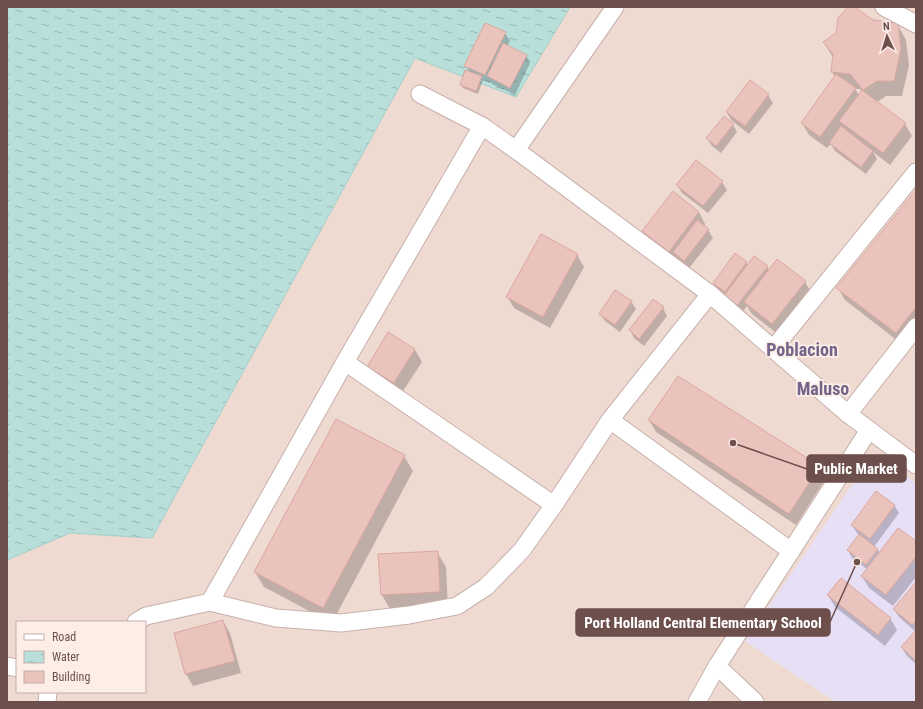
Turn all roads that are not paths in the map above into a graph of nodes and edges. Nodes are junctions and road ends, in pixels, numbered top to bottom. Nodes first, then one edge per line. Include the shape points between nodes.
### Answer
1 (615, 7) edge
2 (884, 7) edge
3 (916, 24) edge
4 (420, 94) dead end
5 (482, 126) junction
6 (516, 150) junction
7 (916, 172) edge
8 (710, 294) junction
9 (916, 327) edge
10 (773, 349) junction
11 (345, 362) junction
12 (848, 414) junction
13 (610, 420) junction
14 (869, 430) junction
15 (916, 465) edge
16 (554, 505) junction
17 (791, 551) junction
18 (210, 602) junction
19 (138, 621) edge
20 (717, 666) junction
21 (697, 702) edge
22 (755, 702) edge

1 - 6 street
2 - 3 street
4 - 5 street
5 - 6 street
5 - 11 street
6 - 8 street
7 - 10 street
8 - 10 street
8 - 13 street
9 - 12 street
10 - 12 street
11 - 16 street
11 - 18 street
12 - 14 street
13 - 16 street
13 - 17 street
14 - 15 street
14 - 17 street
16 - 18 street via 522,550 486,587 457,606 341,623 276,618
17 - 20 street
18 - 19 street via 146,616
20 - 21 street
20 - 22 street

